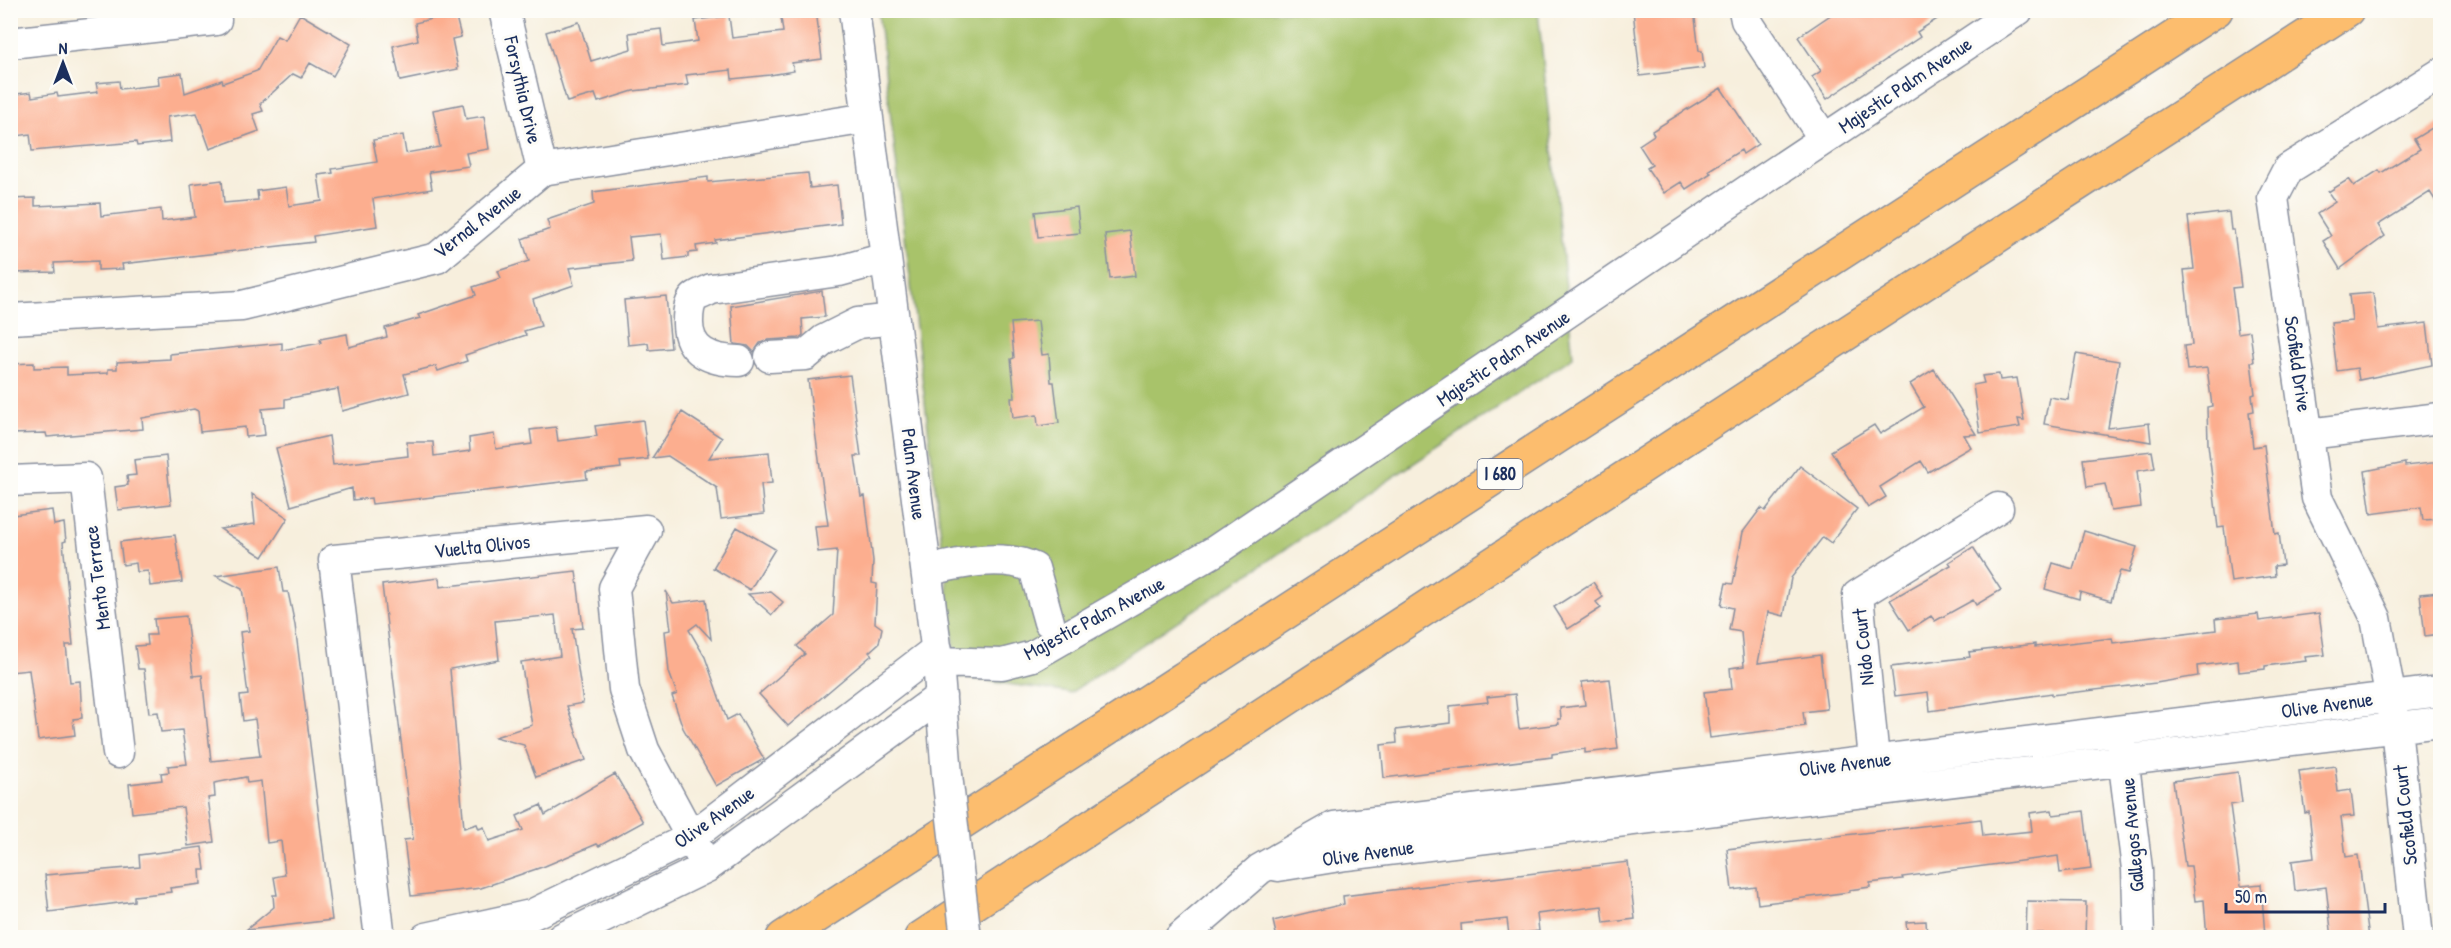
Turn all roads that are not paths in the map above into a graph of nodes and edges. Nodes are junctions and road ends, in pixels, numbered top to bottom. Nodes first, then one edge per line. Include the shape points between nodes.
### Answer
1 (504, 10) edge
2 (854, 10) edge
3 (1744, 10) edge
4 (2018, 10) edge
5 (2216, 10) edge
6 (2348, 10) edge
7 (216, 20) dead end
8 (10, 43) edge
9 (2440, 74) edge
10 (868, 118) junction
11 (1824, 139) junction
12 (543, 170) junction
13 (886, 258) junction
14 (10, 319) edge
15 (894, 320) junction
16 (770, 357) dead end
17 (739, 361) dead end
18 (2440, 418) edge
19 (2308, 434) junction
20 (10, 481) edge
21 (1998, 508) dead end
22 (927, 571) junction
23 (1049, 622) dead end
24 (938, 655) junction
25 (2440, 691) edge
26 (941, 696) junction
27 (2391, 696) junction
28 (2440, 722) edge
29 (2396, 728) junction
30 (2120, 732) junction
31 (118, 753) dead end
32 (1874, 760) junction
33 (2124, 761) junction
34 (1877, 791) junction
35 (690, 838) junction
36 (707, 867) junction
37 (1260, 869) junction
38 (380, 938) edge
39 (426, 938) edge
40 (562, 938) edge
41 (783, 938) edge
42 (921, 938) edge
43 (966, 938) edge
44 (1180, 938) edge
45 (2139, 938) edge
46 (2418, 938) edge

1 - 12 street, Forsythia Drive
2 - 10 street, Palm Avenue
3 - 11 street via 1746,20
4 - 11 street, Majestic Palm Avenue
5 - 41 highway, I 680
6 - 42 highway via 1795,366
7 - 8 street
9 - 19 street, Scofield Drive via 2288,169 2273,198
10 - 12 street
10 - 13 street, Palm Avenue
11 - 24 street, Majestic Palm Avenue via 1215,551 1033,656 1002,664 970,663
12 - 14 street, Vernal Avenue via 437,258 242,306
13 - 15 street, Palm Avenue
13 - 17 street via 840,271 711,289 694,298 688,323 697,350 720,361
15 - 16 street via 858,323 806,354
15 - 22 street, Palm Avenue
18 - 19 street
19 - 27 street, Scofield Drive via 2317,498 2376,618
20 - 31 street, Mento Terrace via 86,478
21 - 32 street, Nido Court via 1858,595
22 - 23 street via 954,564 1020,561 1034,568
22 - 24 street, Palm Avenue
24 - 26 street, Palm Avenue
24 - 35 street, Olive Avenue
25 - 27 street, Olive Avenue
26 - 36 street, Olive Avenue
26 - 43 street, Palm Avenue, bridge
27 - 29 street, Scofield Drive
27 - 30 street, Olive Avenue
28 - 29 street, Olive Avenue
29 - 33 street, Olive Avenue
29 - 46 street, Scofield Court
30 - 32 street, Olive Avenue
30 - 33 street, Gallegos Avenue
32 - 34 street, Nido Court
32 - 37 street, Olive Avenue via 1334,827
33 - 34 street, Olive Avenue
33 - 45 street, Gallegos Avenue via 2137,869
34 - 37 street, Olive Avenue via 1346,855
35 - 36 street, Vuelta Olivos
35 - 38 street, Vuelta Olivos via 644,750 624,689 614,588 646,530 334,560
35 - 39 street, Olive Avenue via 531,915
36 - 40 street, Olive Avenue
37 - 44 street, Olive Avenue

